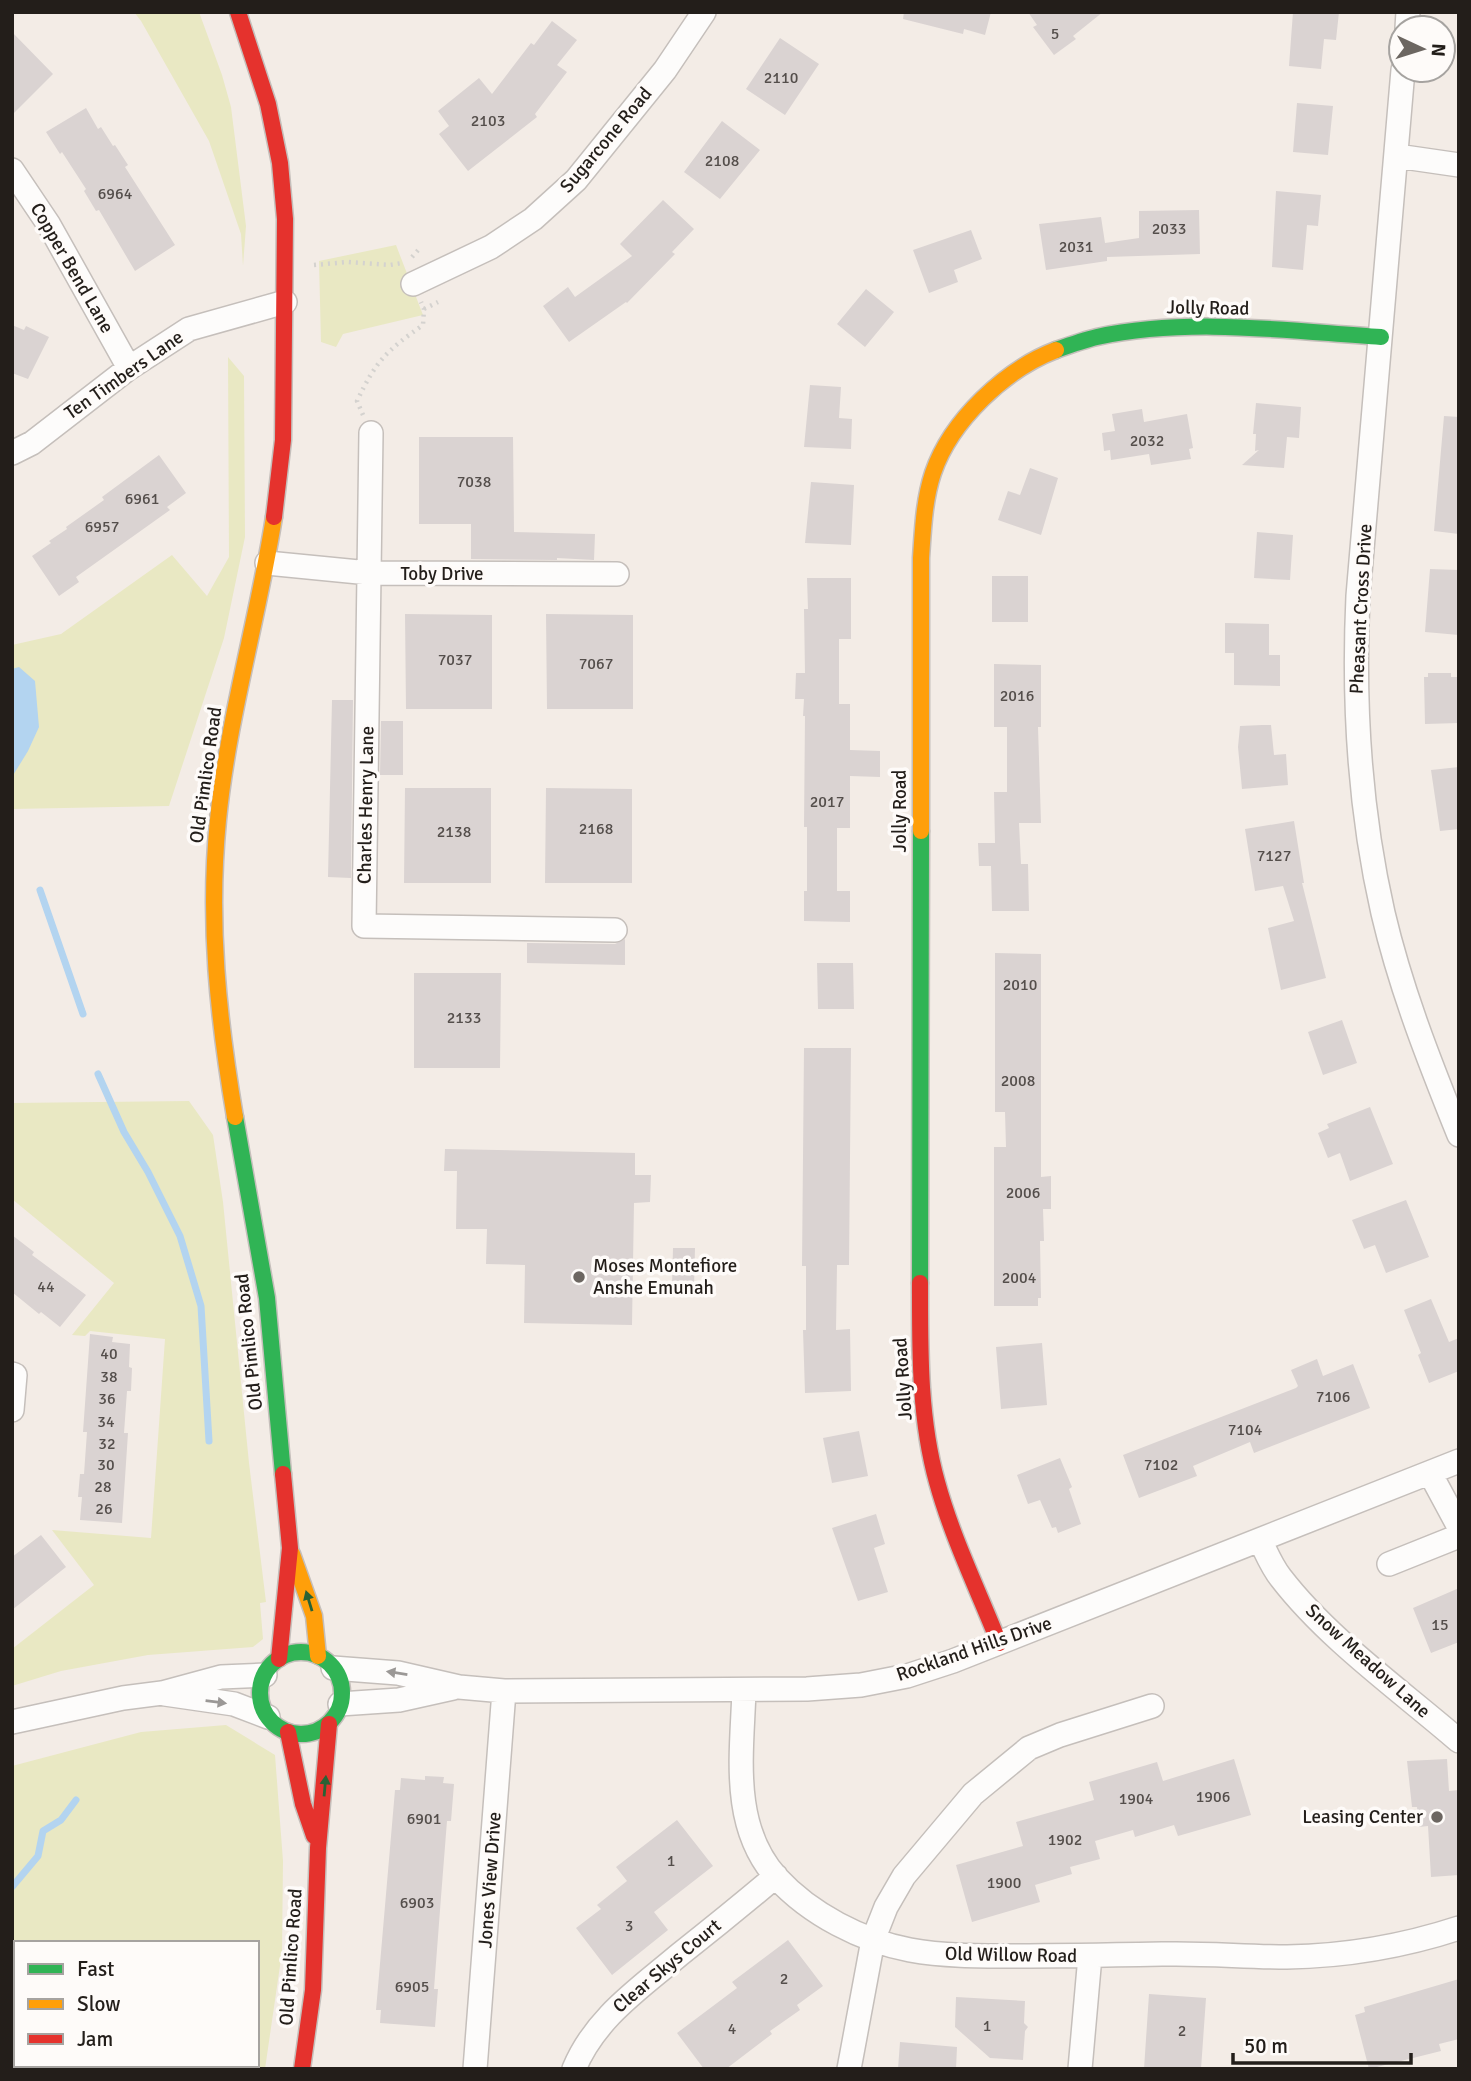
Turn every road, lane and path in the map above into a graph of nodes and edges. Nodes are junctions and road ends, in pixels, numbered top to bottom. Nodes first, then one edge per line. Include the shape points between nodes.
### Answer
1 (238, 12) edge
2 (704, 12) edge
3 (1403, 84) edge
4 (1397, 156) junction
5 (1459, 166) edge
6 (12, 170) edge
7 (421, 247) dead end
8 (314, 265) dead end
9 (413, 284) joint
10 (285, 302) junction
11 (438, 302) dead end
12 (424, 309) junction
13 (1381, 337) junction
14 (129, 368) junction
15 (371, 433) joint
16 (12, 453) edge
17 (267, 563) junction
18 (369, 573) junction
19 (617, 575) dead end
20 (615, 930) dead end
21 (1459, 1135) edge
22 (12, 1374) edge
23 (12, 1410) edge
24 (1459, 1461) edge
25 (1430, 1473) junction
26 (1459, 1527) edge
27 (1459, 1536) edge
28 (1260, 1540) junction
29 (290, 1548) junction
30 (1389, 1564) dead end
31 (999, 1643) junction
32 (326, 1662) junction
33 (272, 1667) junction
34 (459, 1687) junction
35 (744, 1690) junction
36 (504, 1691) junction
37 (162, 1693) junction
38 (1152, 1706) dead end
39 (335, 1714) junction
40 (268, 1717) junction
41 (12, 1722) edge
42 (288, 1732) junction
43 (1459, 1741) edge
44 (318, 1848) junction
45 (776, 1876) junction
46 (1459, 1928) edge
47 (873, 1940) junction
48 (1090, 1956) junction
49 (303, 2069) edge
50 (475, 2069) edge
51 (574, 2069) edge
52 (849, 2069) edge
53 (1080, 2069) edge

1 - 10 street, Old Pimlico Road via 264,91 280,163
2 - 9 street, Sugarcone Road via 664,70 567,188 533,219 491,247
3 - 4 street, Pheasant Cross Drive
4 - 5 street
4 - 13 street, Pheasant Cross Drive
6 - 14 street, Copper Bend Lane via 49,225
7 - 8 path via 408,262
9 - 12 path
10 - 14 street, Ten Timbers Lane via 189,330
10 - 17 street, Old Pimlico Road via 283,440
11 - 12 path
12 - 15 path via 423,326 391,348 370,373 357,401
13 - 21 street, Pheasant Cross Drive via 1355,663 1362,791 1370,851 1401,976
13 - 31 street, Jolly Road via 1151,328 1088,341 1052,352 1015,371 949,439 933,472 921,558 920,1342 930,1448 942,1501
14 - 16 street, Ten Timbers Lane via 32,443
15 - 18 street, Charles Henry Lane
17 - 18 street, Toby Drive
17 - 29 street, Old Pimlico Road via 230,738 213,890 222,1040 267,1298
18 - 19 street, Toby Drive
18 - 20 street, Charles Henry Lane via 364,926
22 - 23 street
24 - 25 street, Rockland Hills Drive
25 - 26 street
25 - 28 street, Rockland Hills Drive
27 - 30 street
28 - 31 street, Rockland Hills Drive
28 - 43 street, Snow Meadow Lane via 1298,1598 1364,1663
32 -> 29 street, Old Pimlico Road
29 - 33 street, Old Pimlico Road
31 - 35 street, Rockland Hills Drive via 907,1676 860,1685
32 - 33 street via 298,1653
34 -> 32 street, Rockland Hills Drive
32 - 39 street via 341,1685
33 - 37 street
33 - 40 street via 260,1692
34 - 36 street, Rockland Hills Drive
34 - 39 street, Rockland Hills Drive
35 - 36 street, Rockland Hills Drive
35 - 45 street, Old Willow Road via 741,1792 757,1847
36 - 50 street, Jones View Drive
37 -> 40 street via 234,1704
37 - 41 street
38 - 47 street via 1060,1735 1029,1748 1001,1769 973,1794 904,1876
39 - 42 street via 322,1729
44 -> 39 street, Old Pimlico Road
40 - 42 street
42 - 44 street, Old Pimlico Road via 303,1804
44 - 49 street, Old Pimlico Road via 313,1990
45 - 47 street, Old Willow Road via 830,1919
45 - 51 street, Clear Skys Court via 624,2000 600,2024
46 - 48 street, Old Willow Road via 1382,1950 1337,1955
47 - 48 street, Old Willow Road via 911,1950 970,1956
47 - 52 street
48 - 53 street

